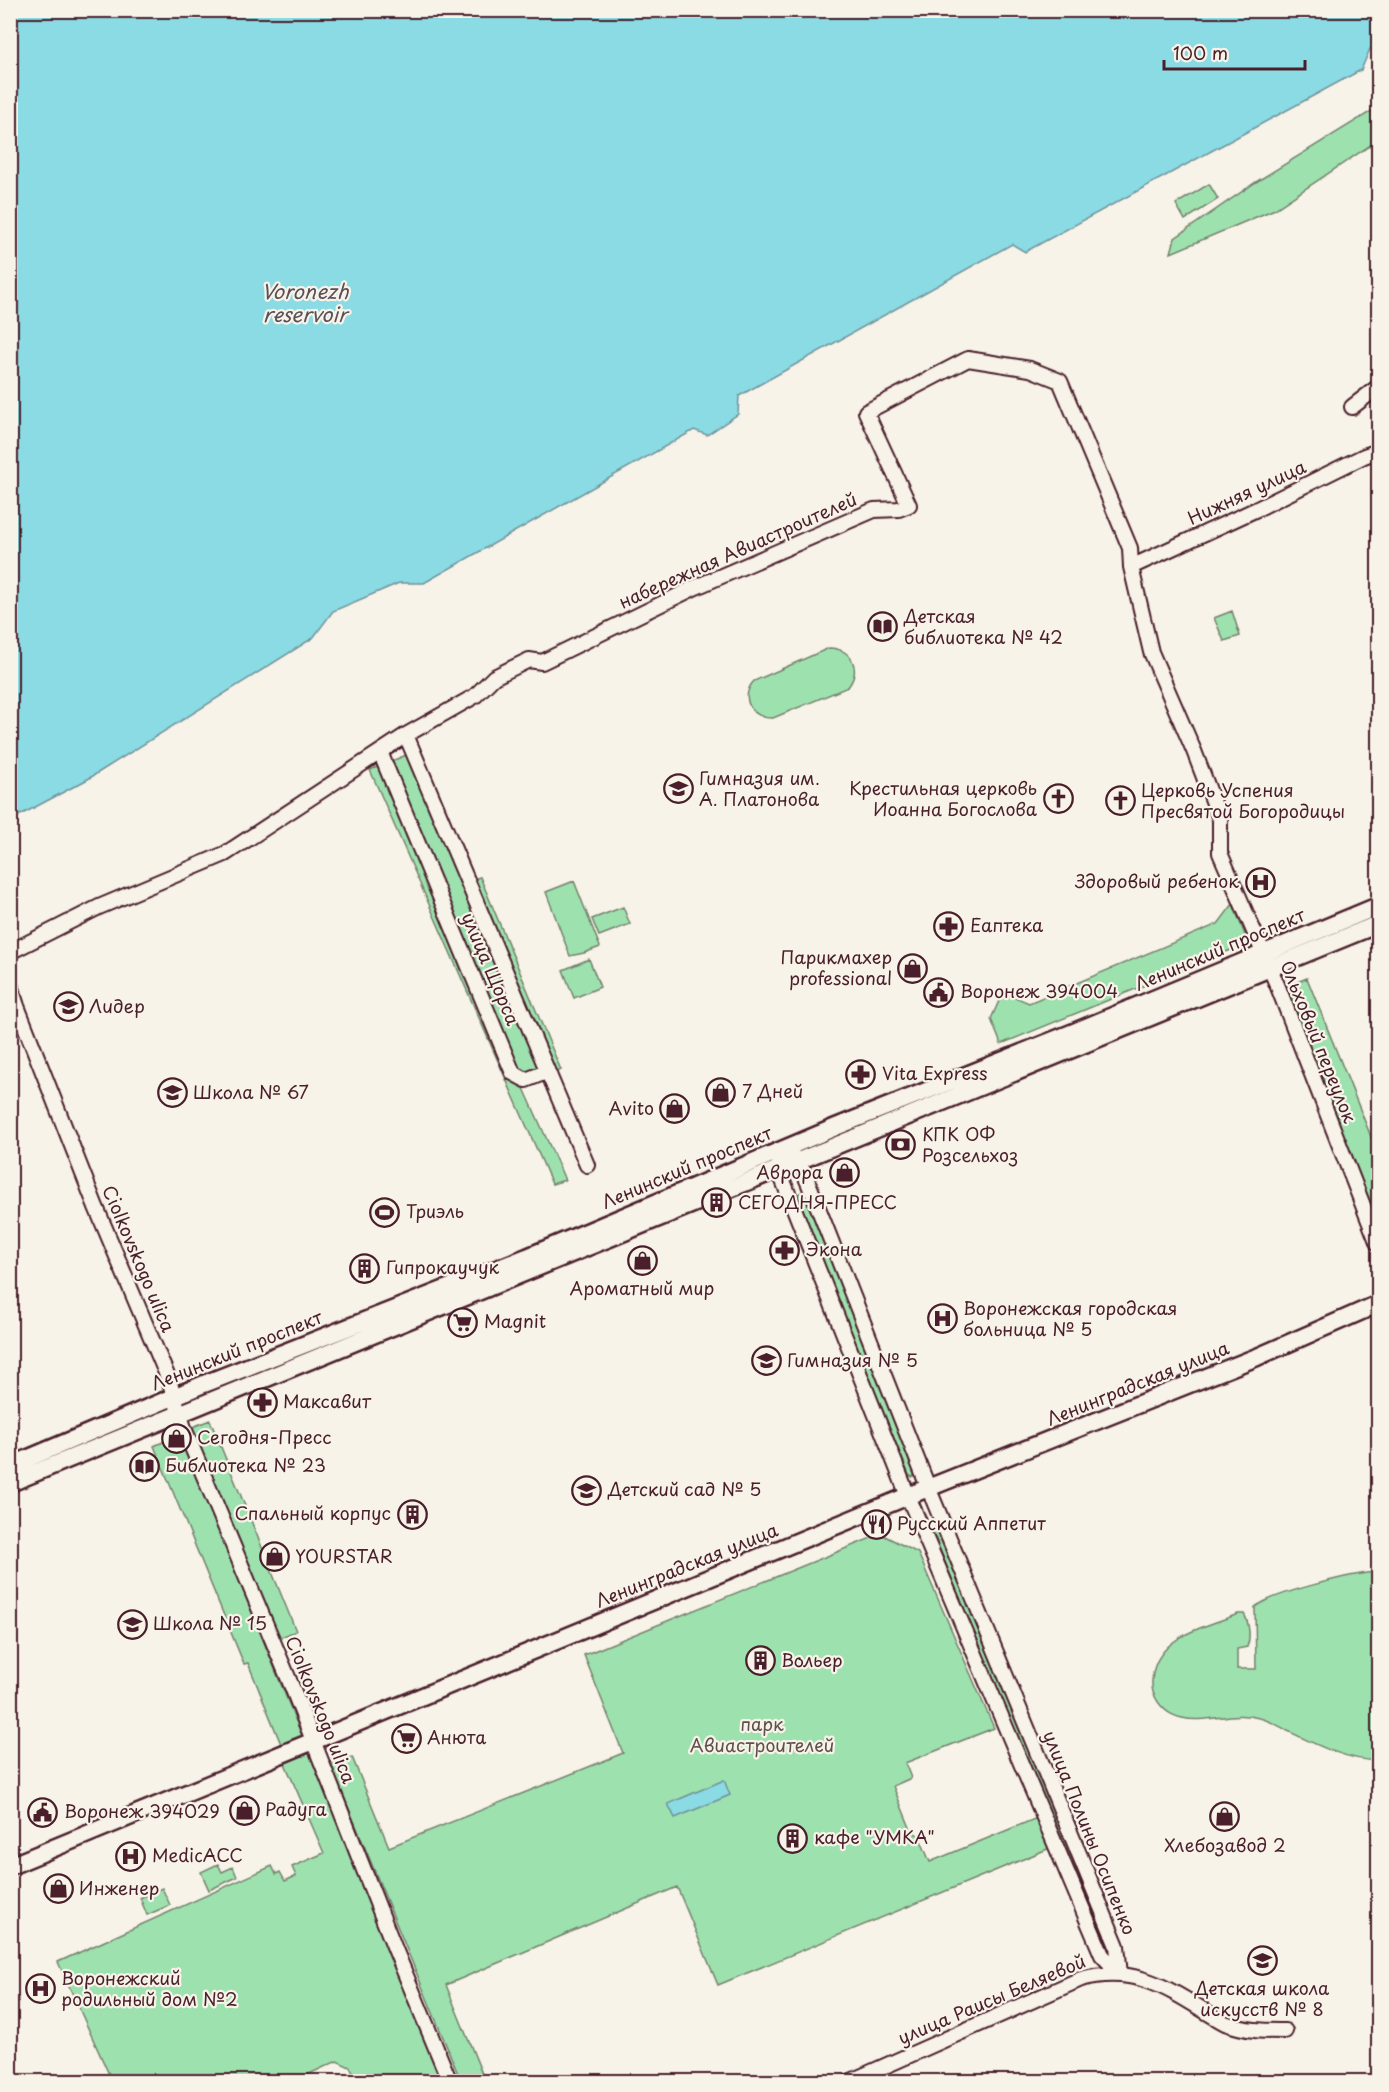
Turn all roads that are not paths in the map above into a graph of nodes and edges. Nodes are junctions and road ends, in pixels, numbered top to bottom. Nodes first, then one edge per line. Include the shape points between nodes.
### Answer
1 (1060, 381) joint
2 (1378, 387) edge
3 (1352, 407) dead end
4 (1378, 451) edge
5 (1131, 567) junction
6 (406, 735) junction
7 (380, 752) junction
8 (1378, 906) edge
9 (1378, 924) edge
10 (10, 952) edge
11 (1266, 961) junction
12 (10, 984) edge
13 (546, 1072) junction
14 (783, 1149) junction
15 (798, 1160) junction
16 (587, 1165) dead end
17 (778, 1168) junction
18 (1378, 1244) edge
19 (1378, 1304) edge
20 (175, 1397) junction
21 (179, 1413) junction
22 (10, 1466) edge
23 (10, 1483) edge
24 (928, 1487) junction
25 (908, 1496) junction
26 (313, 1741) junction
27 (10, 1866) edge
28 (1119, 1974) junction
29 (1284, 2031) dead end
30 (450, 2082) edge
31 (849, 2082) edge

1 - 5 street, Ольховый переулок via 1130,549
1 - 6 street, набережная Авиастроителей via 1030,369 968,359 866,412 909,505 864,514 696,586 542,662 529,660 494,677 475,696
2 - 3 street
4 - 5 street, Нижняя улица
5 - 11 street, Ольховый переулок via 1151,652 1220,819 1220,853
6 - 7 street, набережная Авиастроителей
6 - 13 street
7 - 10 street, набережная Авиастроителей via 225,854 99,907
7 - 13 street, улица Щорса via 513,1073 526,1080
8 - 11 main road, Ленинский проспект
9 - 11 main road, Ленинский проспект
11 - 14 main road, Ленинский проспект
11 - 15 main road, Ленинский проспект
11 - 18 street, Ольховый переулок
12 - 20 street, Ciolkovskogo ulica
13 - 16 street
14 - 15 street
14 - 17 street
14 - 20 main road, Ленинский проспект via 527,1257
15 - 17 main road, Ленинский проспект
15 - 24 street, улица Полины Осипенко
17 - 21 main road, Ленинский проспект
17 - 25 street, улица Полины Осипенко
19 - 24 main road, Ленинградская улица via 1257,1358
20 - 21 street, Ciolkovskogo ulica
20 - 22 main road, Ленинский проспект
21 - 23 main road, Ленинский проспект
21 - 26 street, Ciolkovskogo ulica
24 - 25 main road, Ленинградская улица
24 - 28 street, улица Полины Осипенко via 1117,1946
25 - 26 main road, Ленинградская улица
25 - 28 street, улица Полины Осипенко via 1102,1955
26 - 27 main road, Ленинградская улица
26 - 30 street, Ciolkovskogo ulica
28 - 29 street, улица Раисы Беляевой via 1155,1983 1238,2028
28 - 31 street, улица Раисы Беляевой via 1081,1979

